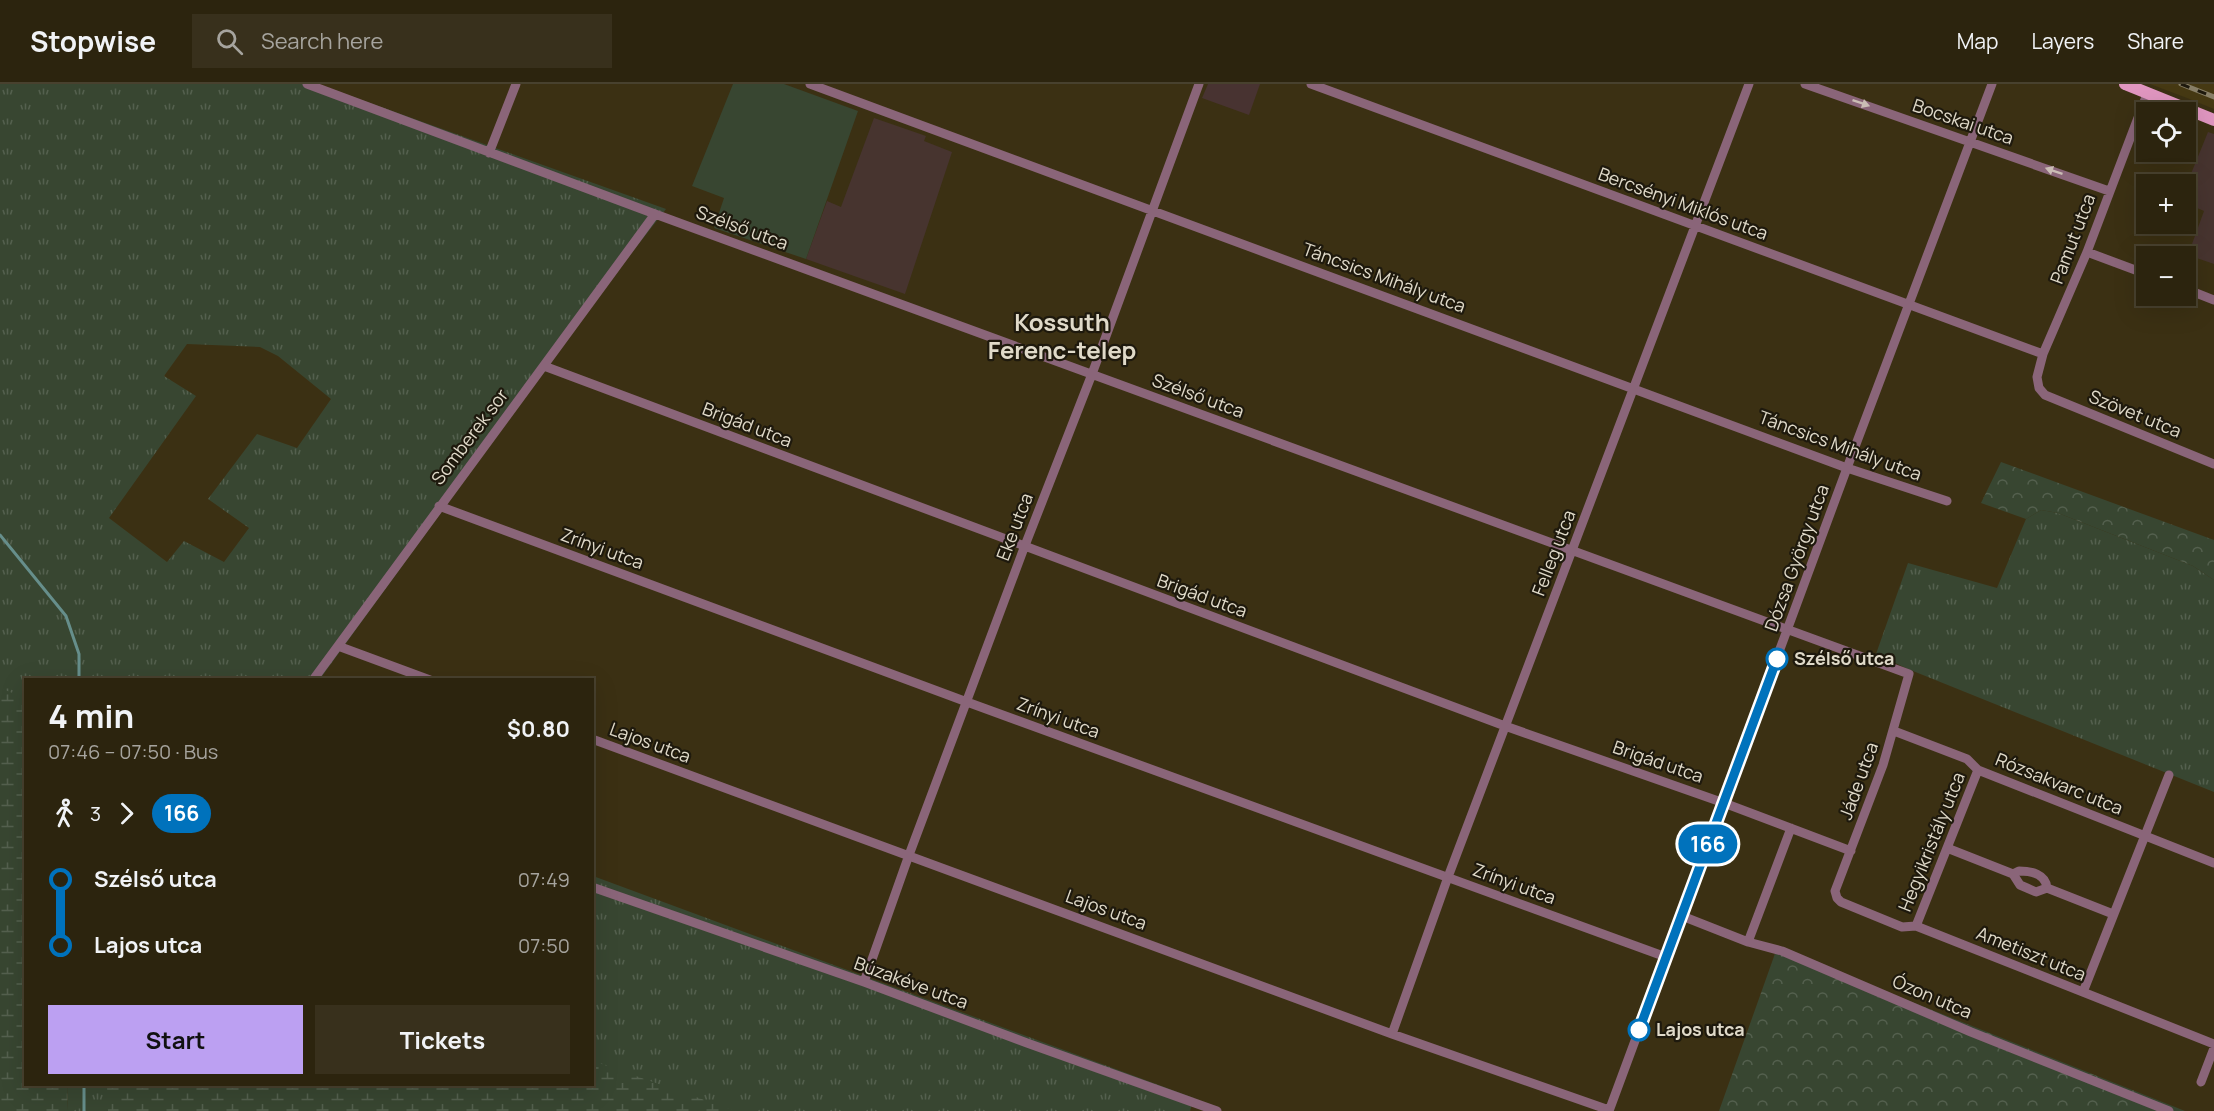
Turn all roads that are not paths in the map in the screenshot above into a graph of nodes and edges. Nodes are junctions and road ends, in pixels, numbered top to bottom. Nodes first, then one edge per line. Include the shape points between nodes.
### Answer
1 (307, 84) edge
2 (516, 84) edge
3 (810, 84) edge
4 (1199, 84) edge
5 (1311, 84) edge
6 (1749, 84) edge
7 (1805, 84) edge
8 (1992, 84) edge
9 (2125, 84) edge
10 (2147, 94) junction
11 (2214, 120) edge
12 (1969, 142) junction
13 (489, 153) junction
14 (2109, 191) junction
15 (1151, 210) junction
16 (655, 214) junction
17 (1695, 227) junction
18 (2087, 252) junction
19 (2136, 270) edge
20 (2196, 294) edge
21 (2214, 300) edge
22 (1909, 305) junction
23 (2043, 354) junction
24 (544, 366) junction
25 (1092, 374) junction
26 (1634, 388) junction
27 (2045, 395) joint
28 (2214, 464) edge
29 (1847, 468) junction
30 (1947, 501) dead end
31 (439, 506) junction
32 (1024, 548) junction
33 (1572, 551) junction
34 (1788, 630) junction
35 (338, 646) junction
36 (1910, 674) joint
37 (314, 678) edge
38 (425, 678) edge
39 (967, 702) junction
40 (1505, 726) junction
41 (1894, 731) junction
42 (594, 740) edge
43 (1978, 770) junction
44 (2169, 775) dead end
45 (1724, 803) junction
46 (1791, 828) junction
47 (2144, 836) junction
48 (1947, 849) junction
49 (1851, 851) junction
50 (909, 855) junction
51 (2214, 863) edge
52 (2013, 874) junction
53 (1448, 877) junction
54 (594, 888) edge
55 (2048, 888) junction
56 (1837, 898) joint
57 (2114, 914) junction
58 (1682, 916) junction
59 (1916, 926) junction
60 (1748, 942) junction
61 (1666, 957) junction
62 (864, 982) junction
63 (2083, 992) junction
64 (1392, 1034) junction
65 (2214, 1046) edge
66 (2201, 1082) dead end
67 (1187, 1101) junction
68 (1609, 1110) edge
69 (1184, 1111) edge
70 (1217, 1111) edge
71 (2169, 1111) edge

1 - 13 street, Szélső utca
2 - 13 street
3 - 15 street, Táncsics Mihály utca
4 - 15 street, Eke utca
5 - 17 street, Bercsényi Miklós utca
6 - 17 street, Felleg utca
7 -> 12 street, Bocskai utca
8 - 12 street, Dózsa György utca
9 - 10 main road
10 - 11 main road
10 - 14 street, Pamut utca
14 -> 12 street, Bocskai utca
12 - 22 street, Dózsa György utca
13 - 16 street, Szélső utca
14 - 18 street, Pamut utca
15 - 25 street, Eke utca
15 - 26 street, Táncsics Mihály utca
16 - 24 street, Somberek sor
16 - 25 street, Szélső utca
17 - 22 street, Bercsényi Miklós utca
17 - 26 street, Felleg utca
18 - 19 street
18 - 23 street, Pamut utca
20 - 21 street
22 - 23 street, Bercsényi Miklós utca
22 - 29 street, Dózsa György utca
23 - 27 street, Pamut utca via 2037,377
24 - 31 street, Somberek sor
24 - 32 street, Brigád utca
25 - 32 street, Eke utca
25 - 33 street, Szélső utca
26 - 29 street, Táncsics Mihály utca
26 - 33 street, Felleg utca
27 - 28 street, Szövet utca
29 - 30 street, Táncsics Mihály utca
29 - 34 street, Dózsa György utca
31 - 35 street, Somberek sor
31 - 39 street, Zrínyi utca
32 - 39 street, Eke utca
32 - 40 street, Brigád utca
33 - 34 street, Szélső utca
33 - 40 street, Felleg utca
34 - 36 street, Szélső utca
34 - 45 street, Dózsa György utca
35 - 37 street, Somberek sor
35 - 38 street
36 - 41 street, Jáde utca
39 - 50 street, Eke utca
39 - 53 street, Zrínyi utca
40 - 45 street, Brigád utca
40 - 53 street, Felleg utca
41 - 43 street, Rózsakvarc utca via 1967,759
41 - 49 street, Jáde utca
42 - 50 street, Lajos utca
43 - 47 street, Rózsakvarc utca
43 - 48 street, Hegyikristály utca
44 - 47 street
45 - 46 street, Brigád utca
45 - 58 street, Dózsa György utca
46 - 49 street, Brigád utca
46 - 60 street
47 - 51 street, Rózsakvarc utca
47 - 57 street
48 - 52 street
48 - 59 street, Hegyikristály utca
49 - 56 street, Jáde utca via 1835,891
50 - 62 street, Eke utca
50 - 64 street, Lajos utca
52 - 55 street via 2026,888 2036,892
52 - 55 street via 2019,871 2043,877
53 - 61 street, Zrínyi utca
53 - 64 street, Felleg utca
54 - 62 street, Búzakéve utca
55 - 57 street
56 - 59 street, Ametiszt utca via 1902,927
57 - 63 street
58 - 60 street, Ózon utca
58 - 61 street, Dózsa György utca
59 - 63 street, Ametiszt utca
60 - 71 street, Ózon utca via 1782,951
61 - 68 street, Dózsa György utca
62 - 67 street, Búzakéve utca
63 - 65 street, Ametiszt utca
64 - 68 street, Lajos utca
65 - 66 street
67 - 69 street
67 - 70 street, Búzakéve utca

